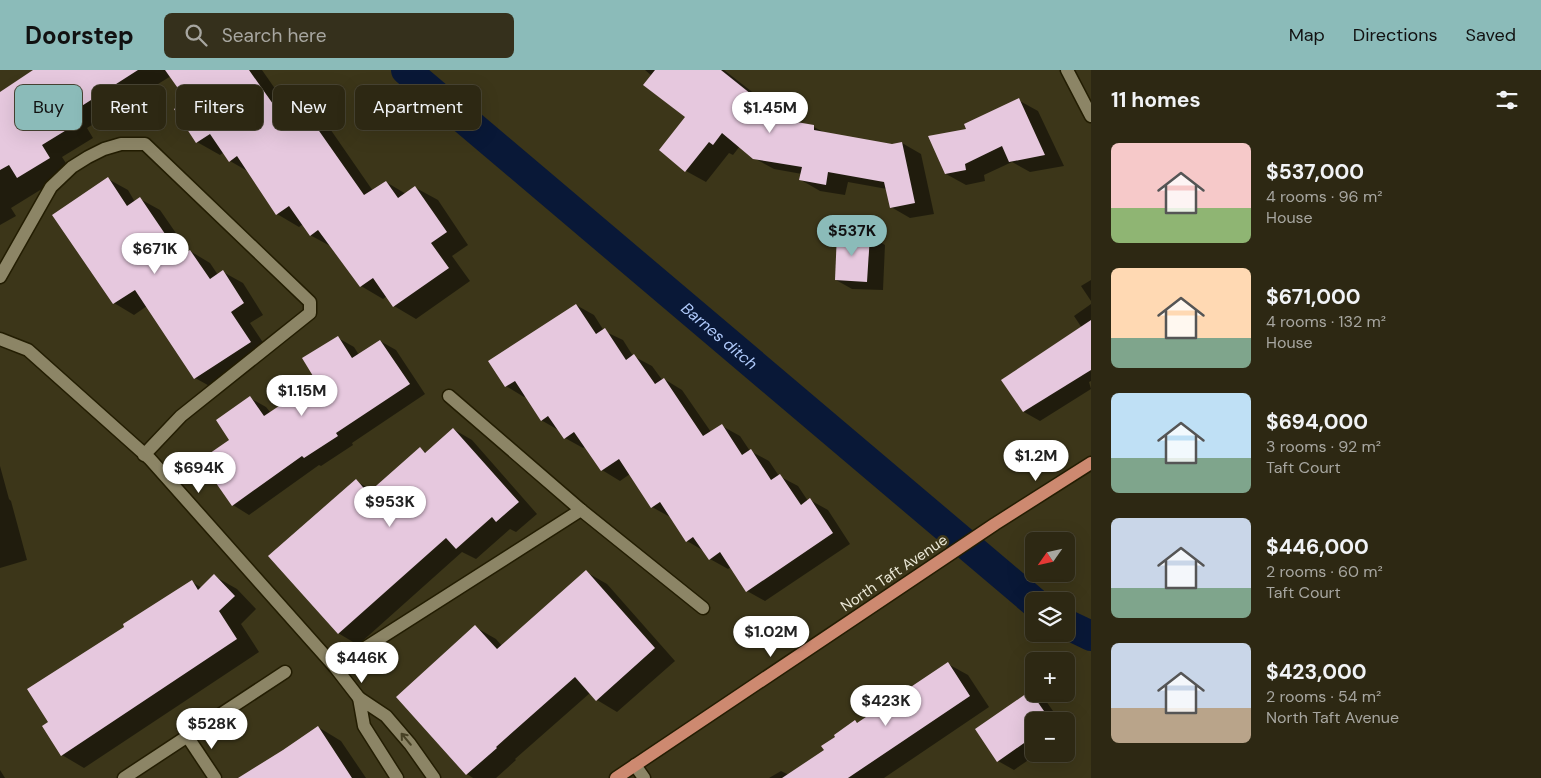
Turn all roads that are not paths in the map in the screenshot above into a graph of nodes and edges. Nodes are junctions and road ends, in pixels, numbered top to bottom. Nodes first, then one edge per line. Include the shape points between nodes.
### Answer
1 (1067, 70) edge
2 (1091, 116) edge
3 (0, 276) edge
4 (0, 339) edge
5 (449, 396) dead end
6 (144, 455) junction
7 (1091, 463) edge
8 (581, 510) junction
9 (703, 608) dead end
10 (335, 667) junction
11 (285, 672) dead end
12 (359, 698) junction
13 (187, 736) junction
14 (635, 766) junction
15 (124, 778) edge
16 (215, 778) edge
17 (397, 778) edge
18 (434, 778) edge
19 (616, 778) edge
20 (644, 778) edge

1 - 2 street
3 - 6 street via 51,187 72,168 104,149 122,144 145,144 310,302 310,314 181,416
4 - 6 street via 28,350
5 - 8 street
6 - 10 street
7 - 14 main road, North Taft Avenue
8 - 9 street
8 - 10 street
10 - 12 street
11 - 13 street
12 - 17 street via 364,726
18 -> 12 street via 386,716
13 - 15 street
13 - 16 street
14 - 19 main road, North Taft Avenue
14 - 20 street

